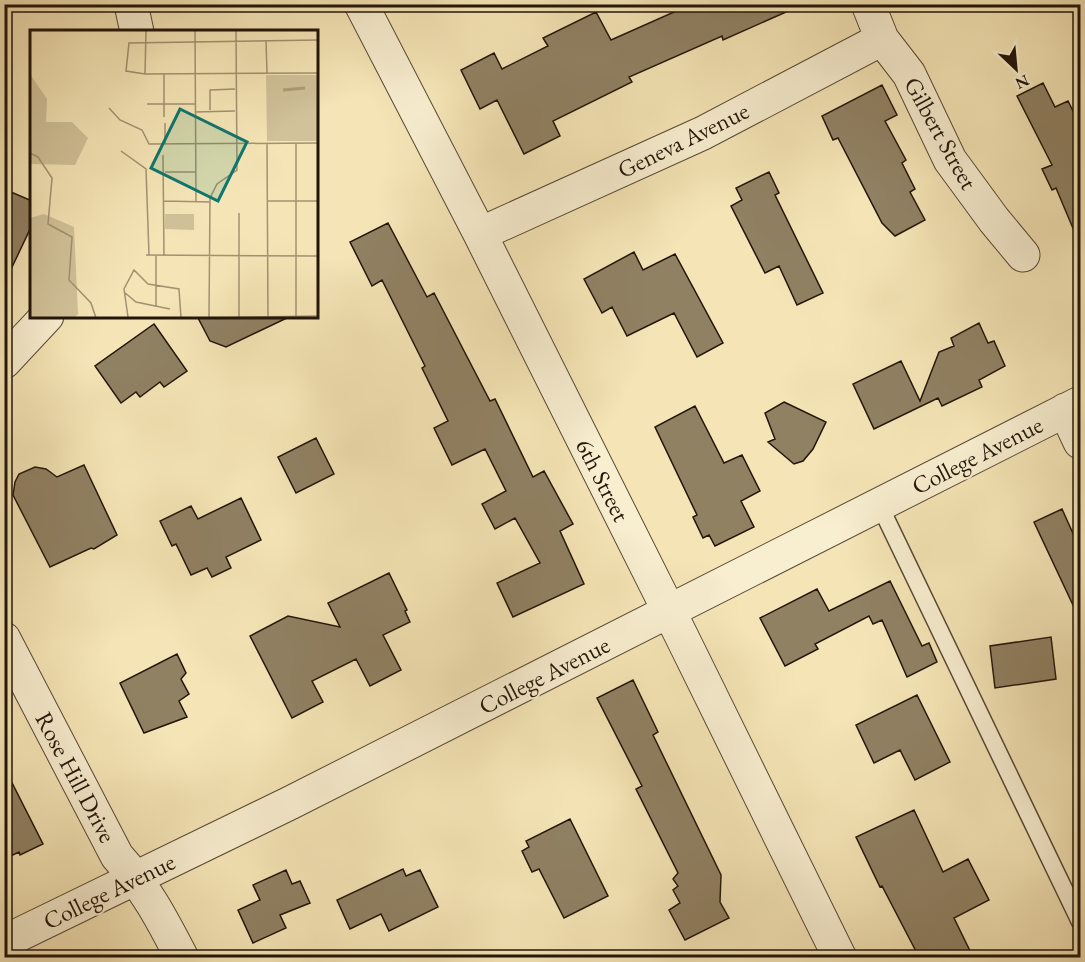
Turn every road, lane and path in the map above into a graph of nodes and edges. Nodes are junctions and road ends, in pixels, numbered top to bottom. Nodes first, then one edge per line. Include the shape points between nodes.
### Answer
1 (131, 4) edge
2 (360, 4) edge
3 (868, 4) edge
4 (137, 30) edge
5 (882, 39) junction
6 (480, 234) junction
7 (1023, 255) dead end
8 (45, 318) edge
9 (4, 362) edge
10 (1073, 406) edge
11 (1080, 442) edge
12 (879, 504) junction
13 (669, 612) junction
14 (4, 639) edge
15 (137, 878) junction
16 (1080, 922) edge
17 (4, 942) edge
18 (182, 957) edge
19 (840, 957) edge

1 - 4 street
2 - 6 street, 6th Street
3 - 5 street, Gilbert Street
5 - 6 street, Geneva Avenue via 703,133
5 - 7 street, Gilbert Street via 909,74 950,160
6 - 13 street, 6th Street
8 - 9 street
10 - 11 street
10 - 12 street, College Avenue
12 - 13 street, College Avenue
12 - 16 lane
13 - 15 street, College Avenue
13 - 19 street, 6th Street
14 - 15 street, Rose Hill Drive via 117,856
15 - 17 street, College Avenue
15 - 18 street, Rose Hill Drive

